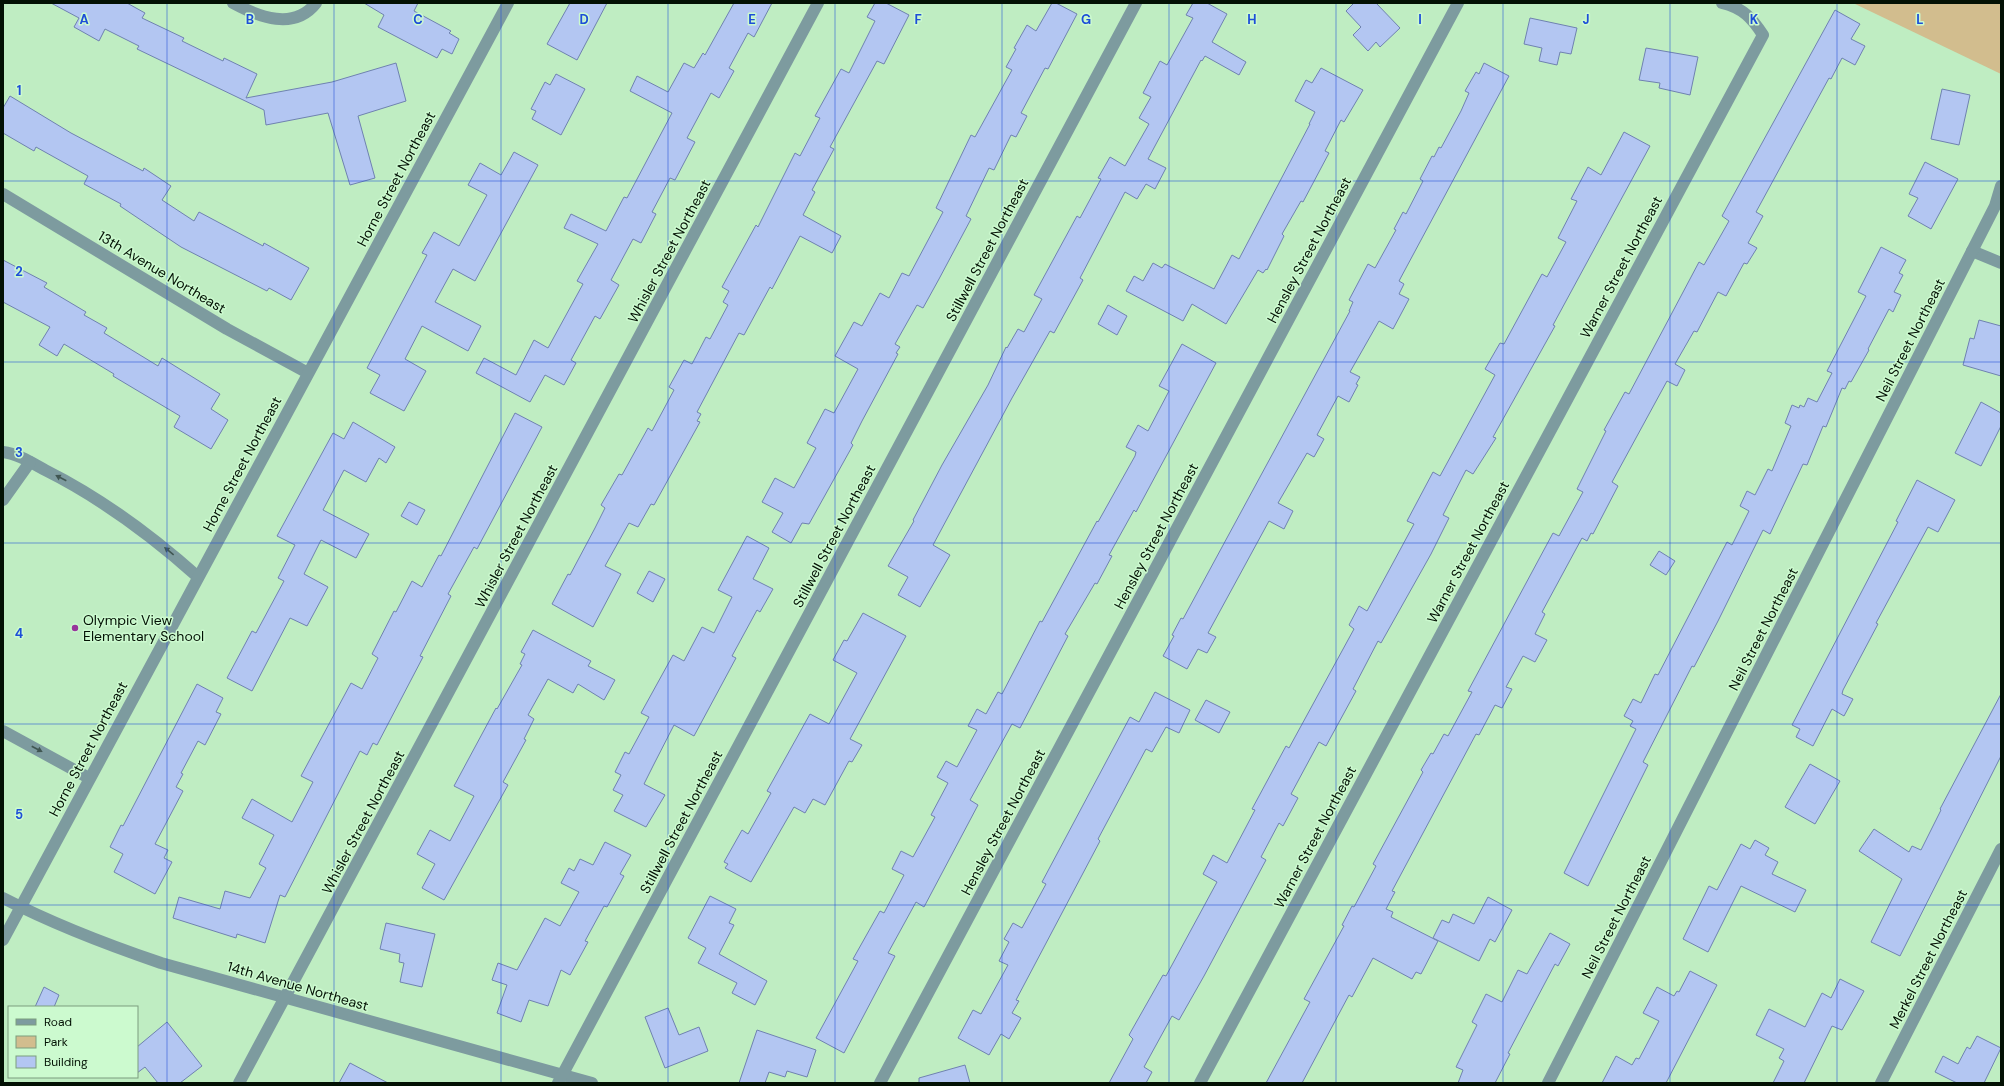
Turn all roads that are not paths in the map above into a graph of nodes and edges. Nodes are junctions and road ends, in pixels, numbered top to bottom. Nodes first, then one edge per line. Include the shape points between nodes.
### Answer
1 (233, 3) edge
2 (316, 3) edge
3 (508, 3) edge
4 (818, 3) edge
5 (1136, 3) edge
6 (1458, 3) edge
7 (1722, 3) edge
8 (2001, 186) edge
9 (3, 194) edge
10 (1972, 251) junction
11 (2001, 263) edge
12 (308, 373) junction
13 (3, 451) edge
14 (30, 462) junction
15 (3, 500) edge
16 (198, 577) junction
17 (3, 731) edge
18 (89, 778) junction
19 (2001, 848) edge
20 (3, 898) edge
21 (20, 907) junction
22 (3, 940) edge
23 (286, 998) junction
24 (561, 1079) edge
25 (239, 1083) edge
26 (592, 1083) edge
27 (880, 1083) edge
28 (1200, 1083) edge
29 (1548, 1083) edge
30 (1881, 1083) edge

1 - 2 street via 266,18 291,19 313,8
3 - 12 street, Horne Street Northeast
4 - 23 street, Whisler Street Northeast
5 - 24 street, Stillwell Street Northeast
6 - 27 street, Hensley Street Northeast
7 - 28 street, Warner Street Northeast via 1752,17 1763,35
8 - 10 street, Neil Street Northeast via 1995,206
9 - 12 street, 13th Avenue Northeast via 227,329
10 - 11 street
10 - 29 street, Neil Street Northeast
12 - 16 street, Horne Street Northeast
13 - 14 street
14 - 15 street
16 -> 14 street via 119,514 70,482
16 - 18 street, Horne Street Northeast
17 -> 18 street
18 - 21 street, Horne Street Northeast
19 - 30 street, Merkel Street Northeast
20 - 21 street, 14th Avenue Northeast
21 - 22 street, Horne Street Northeast
21 - 23 street, 14th Avenue Northeast via 50,922 161,964
23 - 24 street, 14th Avenue Northeast
23 - 25 street, Whisler Street Northeast
24 - 26 street, 14th Avenue Northeast

